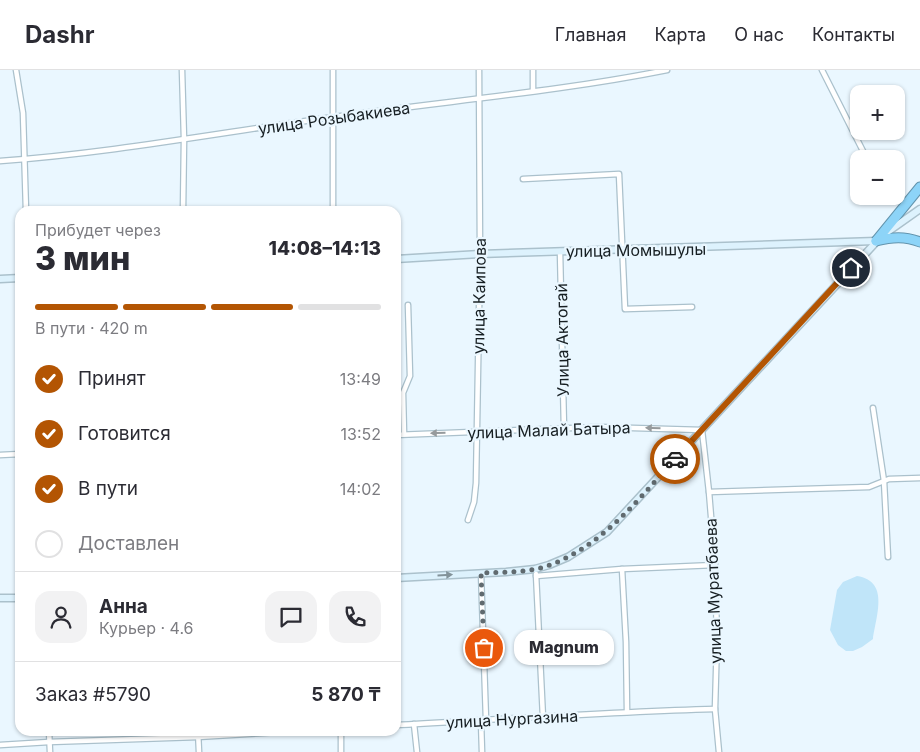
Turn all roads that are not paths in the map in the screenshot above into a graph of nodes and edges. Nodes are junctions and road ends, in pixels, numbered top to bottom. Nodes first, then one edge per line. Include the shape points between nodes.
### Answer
1 (16, 70) edge
2 (182, 70) edge
3 (333, 70) edge
4 (479, 70) edge
5 (533, 70) edge
6 (667, 70) edge
7 (822, 70) edge
8 (533, 92) junction
9 (478, 99) junction
10 (334, 116) junction
11 (184, 139) junction
12 (862, 150) edge
13 (24, 160) junction
14 (0, 162) edge
15 (524, 179) dead end
16 (920, 187) edge
17 (26, 206) edge
18 (183, 206) edge
19 (333, 206) edge
20 (920, 209) edge
21 (876, 241) junction
22 (920, 242) edge
23 (623, 250) junction
24 (560, 251) junction
25 (480, 254) junction
26 (401, 259) edge
27 (15, 278) edge
28 (0, 279) edge
29 (408, 305) dead end
30 (692, 307) dead end
31 (873, 408) dead end
32 (564, 429) junction
33 (702, 430) junction
34 (477, 432) junction
35 (401, 434) edge
36 (404, 434) junction
37 (15, 454) edge
38 (0, 455) edge
39 (920, 478) edge
40 (884, 480) junction
41 (709, 492) junction
42 (468, 520) dead end
43 (888, 557) dead end
44 (715, 565) junction
45 (622, 569) junction
46 (536, 572) junction
47 (481, 573) junction
48 (401, 578) edge
49 (0, 598) edge
50 (15, 598) edge
51 (715, 709) junction
52 (628, 711) junction
53 (543, 718) junction
54 (484, 721) junction
55 (414, 724) junction
56 (401, 725) edge
57 (48, 736) edge
58 (226, 736) edge
59 (341, 736) edge
60 (198, 738) junction
61 (49, 742) junction
62 (0, 745) edge
63 (50, 752) edge
64 (199, 752) edge
65 (341, 752) edge
66 (417, 752) edge
67 (482, 752) edge
68 (719, 752) edge

1 - 13 street via 23,113
2 - 11 street
3 - 10 street
4 - 9 street, улица Каипова
5 - 8 street
6 - 8 street, улица Розыбакиева
7 - 12 street
8 - 9 street, улица Розыбакиева
9 - 10 street, улица Розыбакиева
9 - 25 street, улица Каипова
10 - 11 street, улица Розыбакиева
10 - 19 street
11 - 13 street, улица Розыбакиева
11 - 18 street
13 - 14 street, улица Розыбакиева
13 - 17 street
15 - 23 street via 619,174
16 - 21 highway
20 - 21 main road
21 - 22 highway via 893,237
21 - 23 main road, улица Момышулы
21 - 33 main road
23 - 24 main road, улица Момышулы
23 - 30 street via 626,308
24 - 25 main road, улица Момышулы
24 - 32 street, Улица Актогай
25 - 26 main road, улица Момышулы
25 - 34 street, улица Каипова
27 - 28 main road
29 - 36 street via 410,376 403,393
31 - 40 street
33 -> 32 street, улица Малай Батыра
32 - 34 street, улица Малай Батыра
33 - 41 street, улица Муратбаева
33 - 46 main road via 607,532 568,557
34 -> 36 street, улица Малай Батыра
34 - 42 street, улица Каипова via 474,502
35 - 36 street, улица Малай Батыра
37 - 38 street
39 - 40 street
40 - 41 street via 869,487
40 - 43 street
41 - 44 street, улица Муратбаева
44 - 45 street
44 - 51 street, улица Муратбаева
45 - 46 street
45 - 52 street
46 - 47 main road
46 - 53 street
48 -> 47 main road
47 - 54 street
49 - 50 main road
51 - 52 street, улица Нургазина
51 - 68 street, улица Муратбаева
52 - 53 street, улица Нургазина
53 - 54 street, улица Нургазина
54 - 55 street, улица Нургазина
54 - 67 street
55 - 56 street, улица Нургазина
55 - 66 street
57 - 61 street
58 - 60 street
59 - 65 street
60 - 61 street
60 - 64 street
61 - 62 street
61 - 63 street

